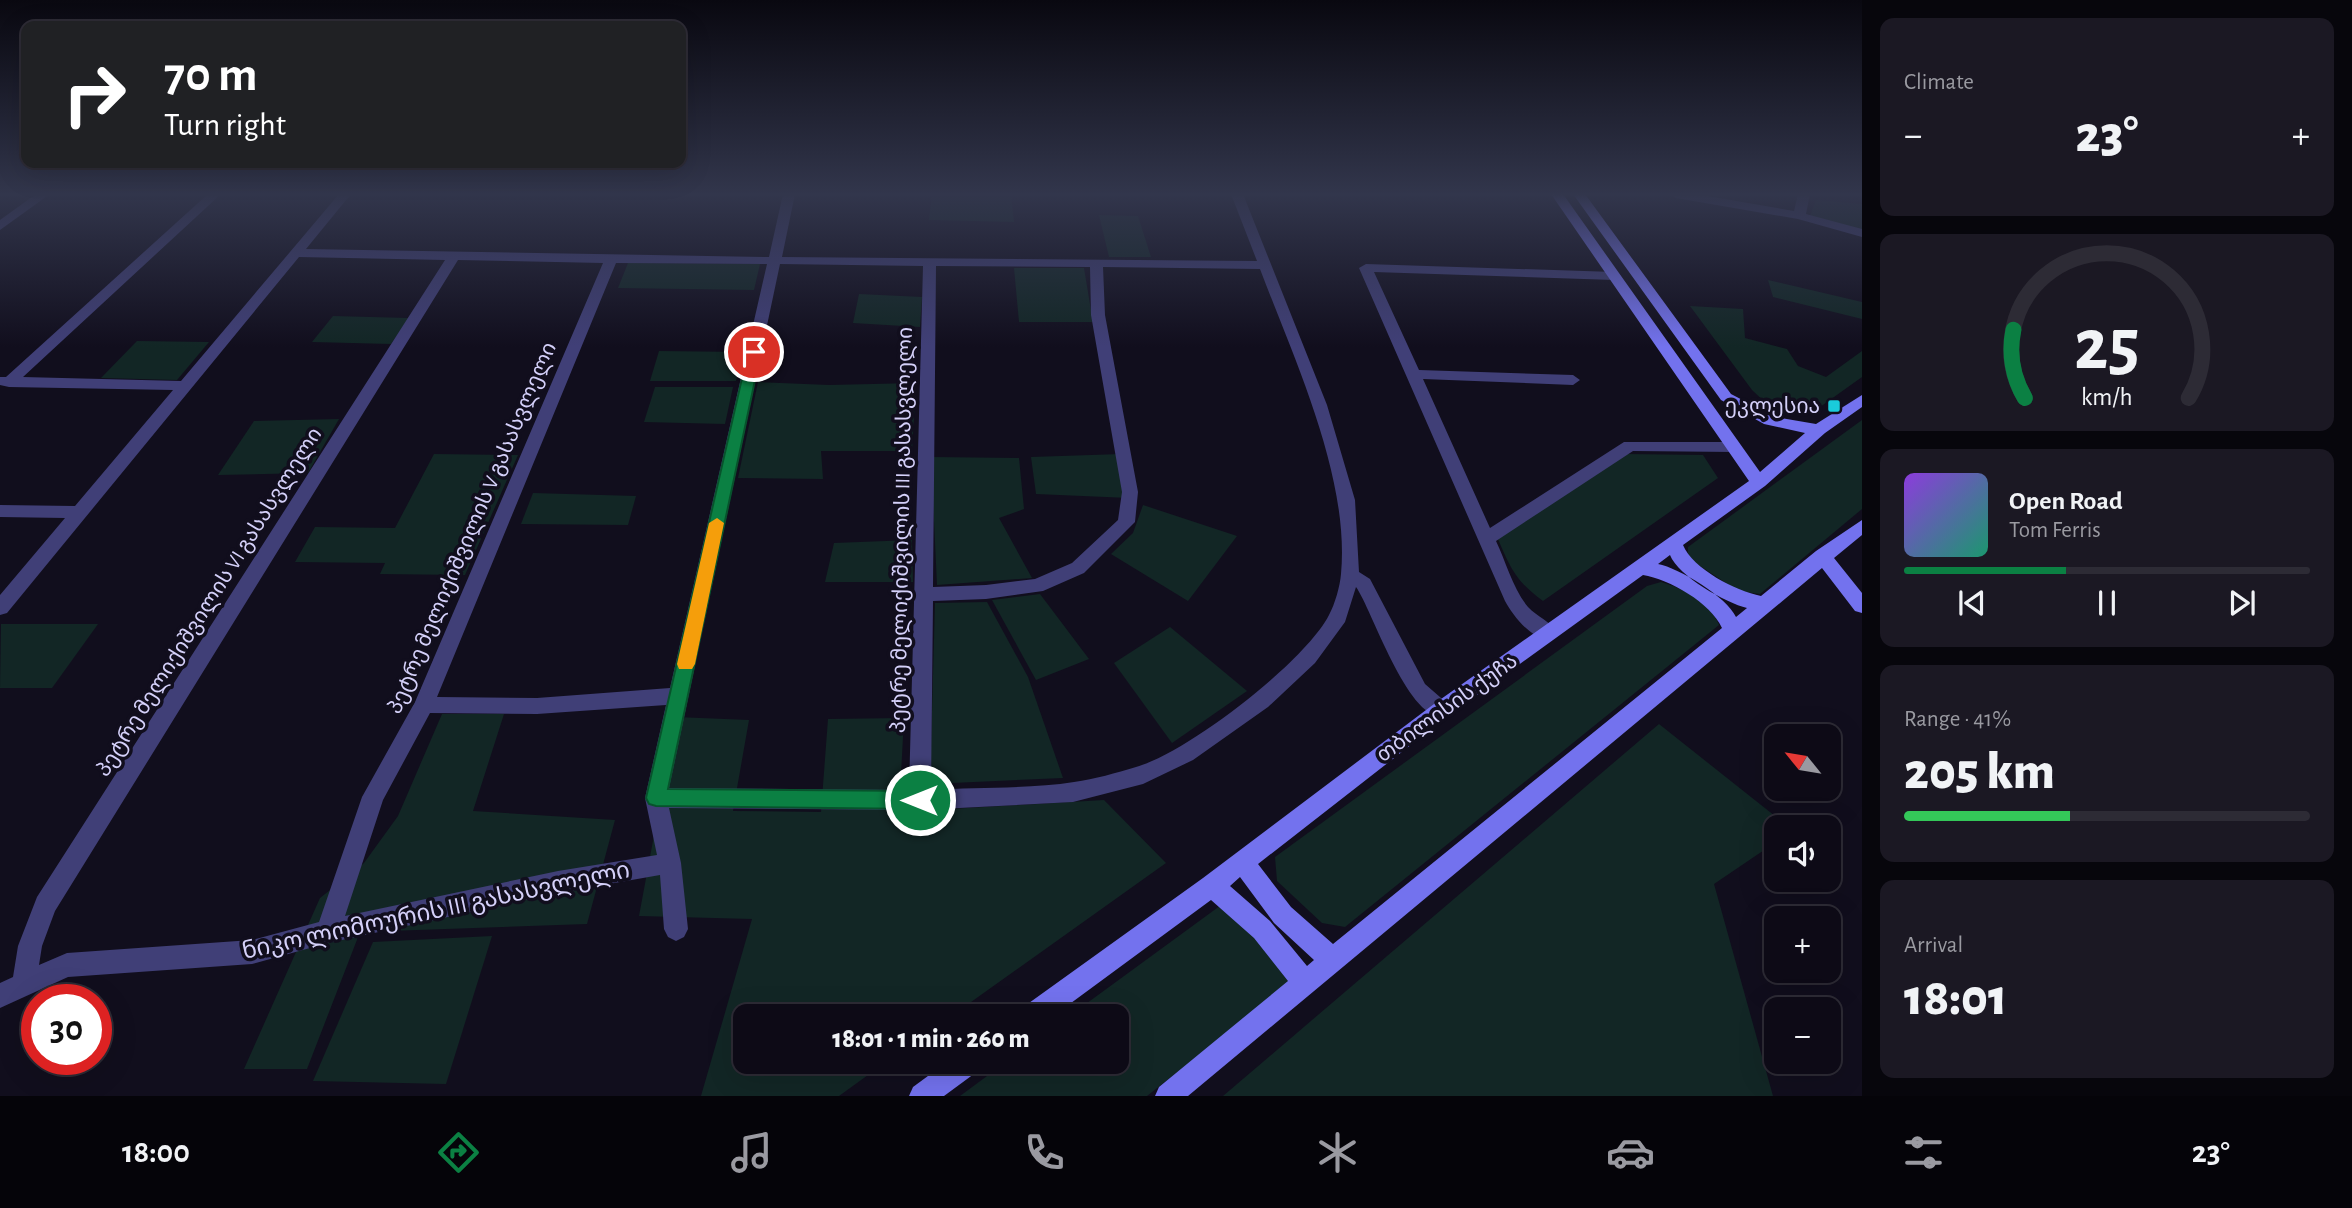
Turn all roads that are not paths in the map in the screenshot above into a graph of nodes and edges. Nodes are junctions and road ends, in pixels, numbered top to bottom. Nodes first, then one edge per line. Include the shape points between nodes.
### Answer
1 (158, 245) edge
2 (303, 245) edge
3 (778, 245) edge
4 (1256, 245) edge
5 (1592, 245) edge
6 (1616, 245) edge
7 (296, 253) junction
8 (454, 256) junction
9 (775, 259) junction
10 (611, 260) junction
11 (930, 261) junction
12 (1096, 263) junction
13 (1264, 265) junction
14 (1614, 276) junction
15 (1413, 374) junction
16 (1573, 380) dead end
17 (5, 382) edge
18 (184, 386) junction
19 (1858, 406) edge
20 (1819, 429) junction
21 (1734, 447) junction
22 (1759, 482) junction
23 (0, 510) edge
24 (80, 512) junction
25 (1862, 526) edge
26 (1486, 539) junction
27 (1674, 544) junction
28 (1822, 556) junction
29 (1643, 568) junction
30 (1350, 575) junction
31 (924, 594) junction
32 (1764, 604) junction
33 (1862, 606) edge
34 (0, 608) edge
35 (1732, 630) junction
36 (1548, 633) junction
37 (679, 696) junction
38 (424, 705) junction
39 (1441, 710) junction
40 (656, 798) junction
41 (920, 800) junction
42 (1243, 861) junction
43 (670, 863) junction
44 (1211, 886) junction
45 (676, 929) dead end
46 (328, 931) junction
47 (1333, 959) junction
48 (25, 982) junction
49 (1303, 982) junction
50 (0, 996) edge
51 (1049, 1004) edge
52 (952, 1074) edge
53 (922, 1096) edge
54 (1168, 1096) edge

1 - 17 street
2 - 7 street
3 - 9 street
4 - 13 street
5 - 14 main road
6 - 20 main road via 1726,397 1752,415
7 - 8 street
7 - 18 street
8 - 10 street
8 - 48 street, პეტრე მელიქიშვილის VI გასასვლელი via 45,905 30,946
9 - 10 street
9 - 11 street
9 - 37 street
10 - 38 street, პეტრე მელიქიშვილის V გასასვლელი
11 - 12 street
11 - 31 street, პეტრე მელიქიშვილის III გასასვლელი
12 - 13 street
12 - 31 street via 1098,315 1130,492 1126,522 1077,568 1037,586
13 - 30 street via 1319,405 1347,500
14 - 15 street via 1366,268
14 - 21 main road
15 - 16 street
15 - 26 street
17 - 18 street
18 - 24 street
19 - 20 main road, თბილისის ქუჩა
20 - 22 main road, თბილისის ქუჩა
21 - 22 main road
21 - 26 street via 1630,446
22 - 27 main road, თბილისის ქუჩა
23 - 24 street
24 - 34 street
25 - 28 main road
26 - 36 street via 1514,601
27 - 29 main road, თბილისის ქუჩა
27 - 32 main road via 1681,561 1735,598
28 - 32 main road
28 - 33 main road
29 - 35 main road via 1666,572 1723,609
29 - 36 main road, თბილისის ქუჩა
30 - 39 street via 1364,584 1418,690
30 - 41 street via 1338,617 1308,658 1261,701 1186,754 1143,775 1073,792
31 - 41 street, პეტრე მელიქიშვილის III გასასვლელი
32 - 35 main road
35 - 47 main road
36 - 39 main road, თბილისის ქუჩა
37 - 38 street via 537,706
37 - 40 street
38 - 46 street, პეტრე მელიქიშვილის V გასასვლელი via 373,797
39 - 42 main road, თბილისის ქუჩა
40 - 41 street
40 - 43 street
42 - 44 main road, თბილისის ქუჩა
42 - 47 main road via 1283,915
43 - 45 street
43 - 46 street, ნიკო ლომოურის III გასასვლელი
44 - 49 main road via 1254,923
44 - 51 main road, თბილისის ქუჩა
46 - 48 street, ნიკო ლომოურის III გასასვლელი via 252,952 67,965
47 - 49 main road
48 - 50 street, ნიკო ლომოურის III გასასვლელი
49 - 54 main road
52 - 53 main road

